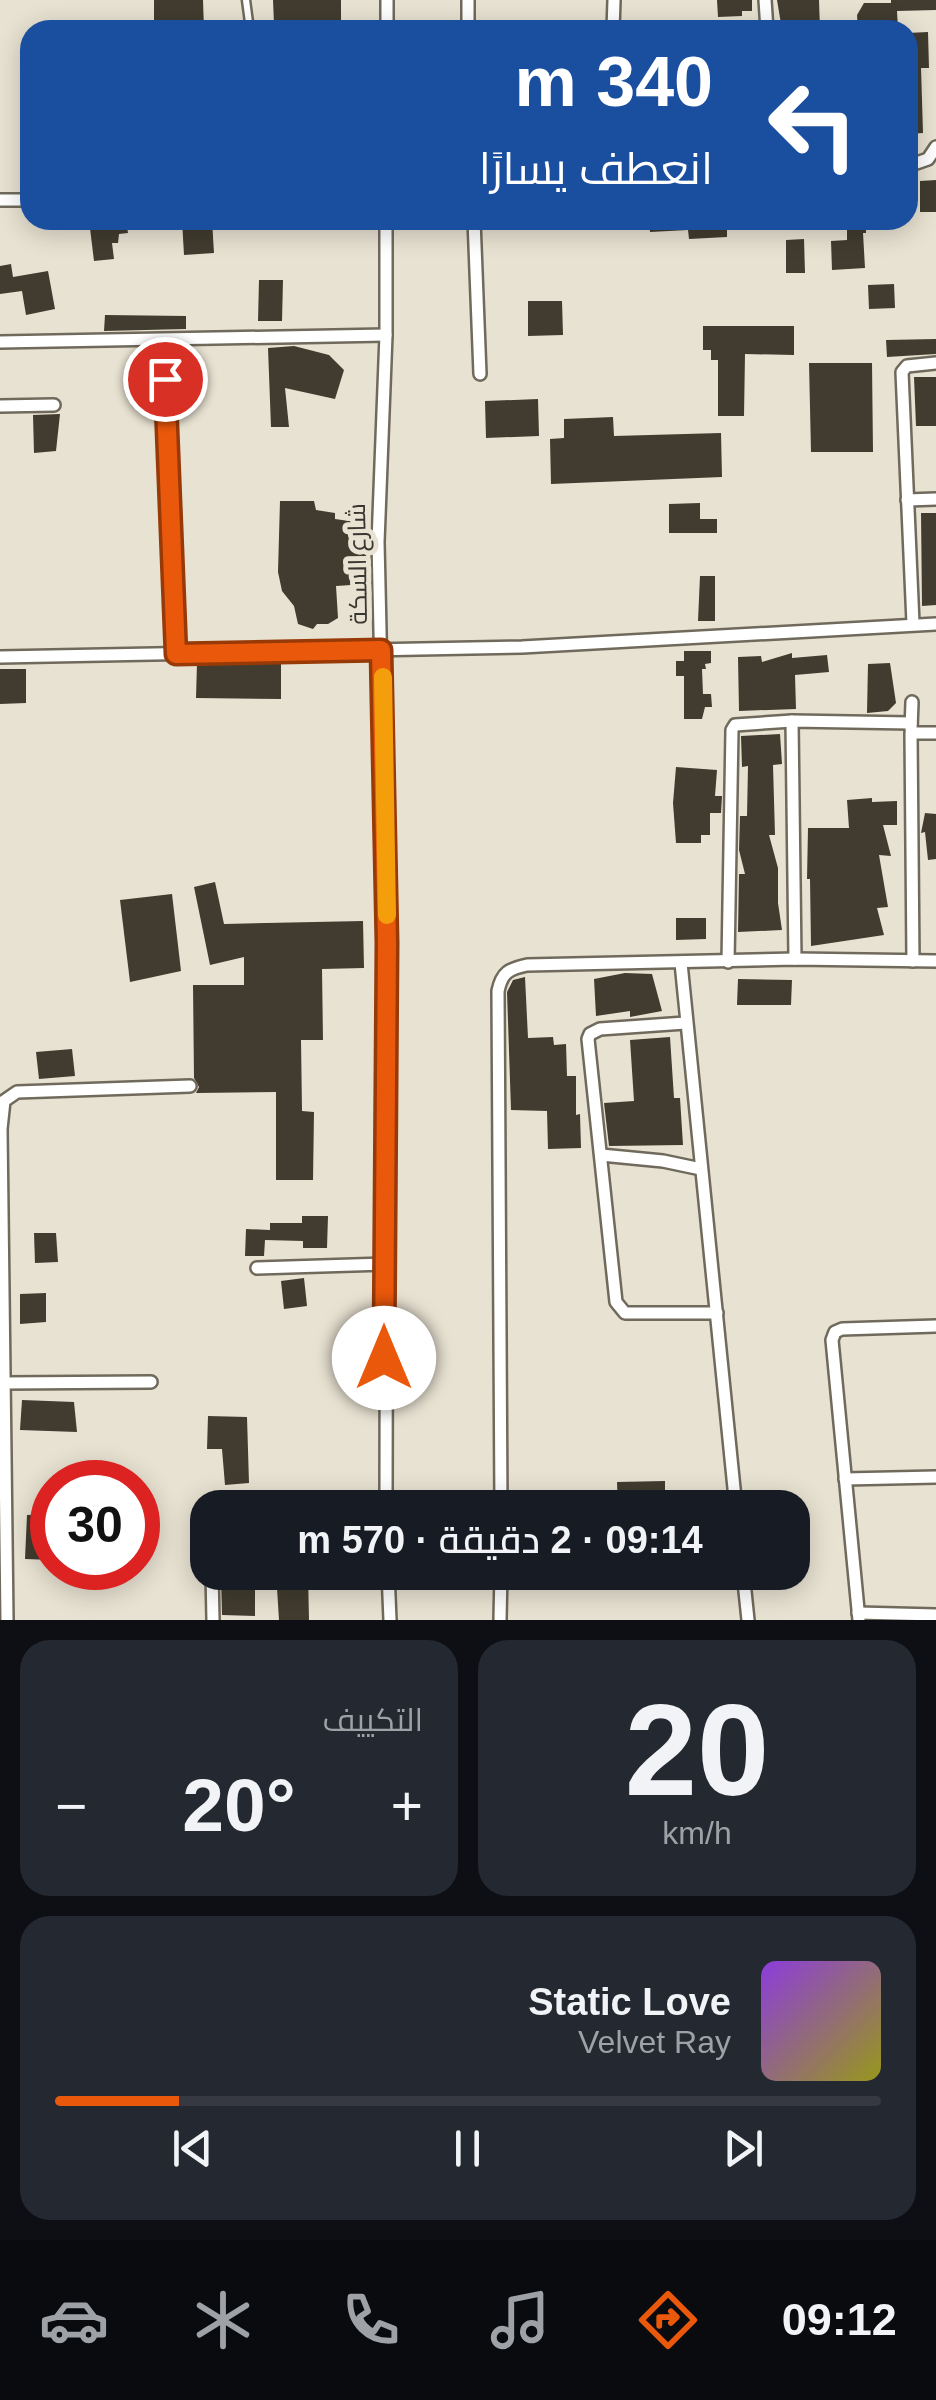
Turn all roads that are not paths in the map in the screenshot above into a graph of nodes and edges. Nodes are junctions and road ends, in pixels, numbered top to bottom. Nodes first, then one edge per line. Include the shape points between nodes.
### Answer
1 (386, 230) edge
2 (474, 230) edge
3 (386, 336) junction
4 (164, 340) junction
5 (0, 342) edge
6 (936, 363) edge
7 (480, 374) dead end
8 (54, 405) dead end
9 (0, 406) edge
10 (936, 499) edge
11 (907, 500) junction
12 (913, 623) junction
13 (936, 624) edge
14 (381, 650) junction
15 (176, 654) junction
16 (0, 657) edge
17 (912, 702) dead end
18 (792, 721) junction
19 (912, 728) junction
20 (936, 733) edge
21 (795, 959) junction
22 (913, 961) junction
23 (936, 961) edge
24 (728, 962) junction
25 (681, 964) junction
26 (686, 1023) junction
27 (190, 1086) dead end
28 (601, 1155) junction
29 (701, 1169) junction
30 (384, 1264) junction
31 (257, 1268) dead end
32 (716, 1313) junction
33 (936, 1326) edge
34 (151, 1382) dead end
35 (3, 1383) junction
36 (936, 1477) edge
37 (845, 1480) junction
38 (386, 1490) edge
39 (502, 1490) edge
40 (734, 1490) edge
41 (212, 1590) edge
42 (389, 1590) edge
43 (501, 1590) edge
44 (745, 1590) edge
45 (859, 1616) edge
46 (936, 1616) edge
47 (8, 1620) edge
48 (212, 1620) edge
49 (390, 1620) edge
50 (500, 1620) edge
51 (748, 1620) edge

1 - 3 street, شارع السكة
2 - 7 street
3 - 4 street
3 - 14 street, شارع السكة via 378,504
4 - 5 street
4 - 15 street
6 - 11 street via 902,372
8 - 9 street
10 - 11 street
11 - 12 street
12 - 13 street
12 - 14 street
14 - 15 street
14 - 30 street, شارع السكة
15 - 16 street
17 - 19 street
18 - 19 street
18 - 21 street
18 - 24 street via 740,723 732,730
19 - 20 street
19 - 22 street
21 - 22 street
21 - 24 street
22 - 23 street
24 - 25 street
25 - 26 street
25 - 39 street via 527,965 501,977
26 - 28 street via 590,1034
26 - 29 street
27 - 35 street via 17,1092 4,1101
28 - 29 street
28 - 32 street via 619,1308 632,1315
29 - 32 street
30 - 31 street
30 - 38 street, شارع السكة
32 - 40 street
33 - 37 street via 835,1332
34 - 35 street
35 - 47 street
36 - 37 street
37 - 45 street
41 - 48 street
42 - 49 street
43 - 50 street
44 - 51 street
45 - 46 street

